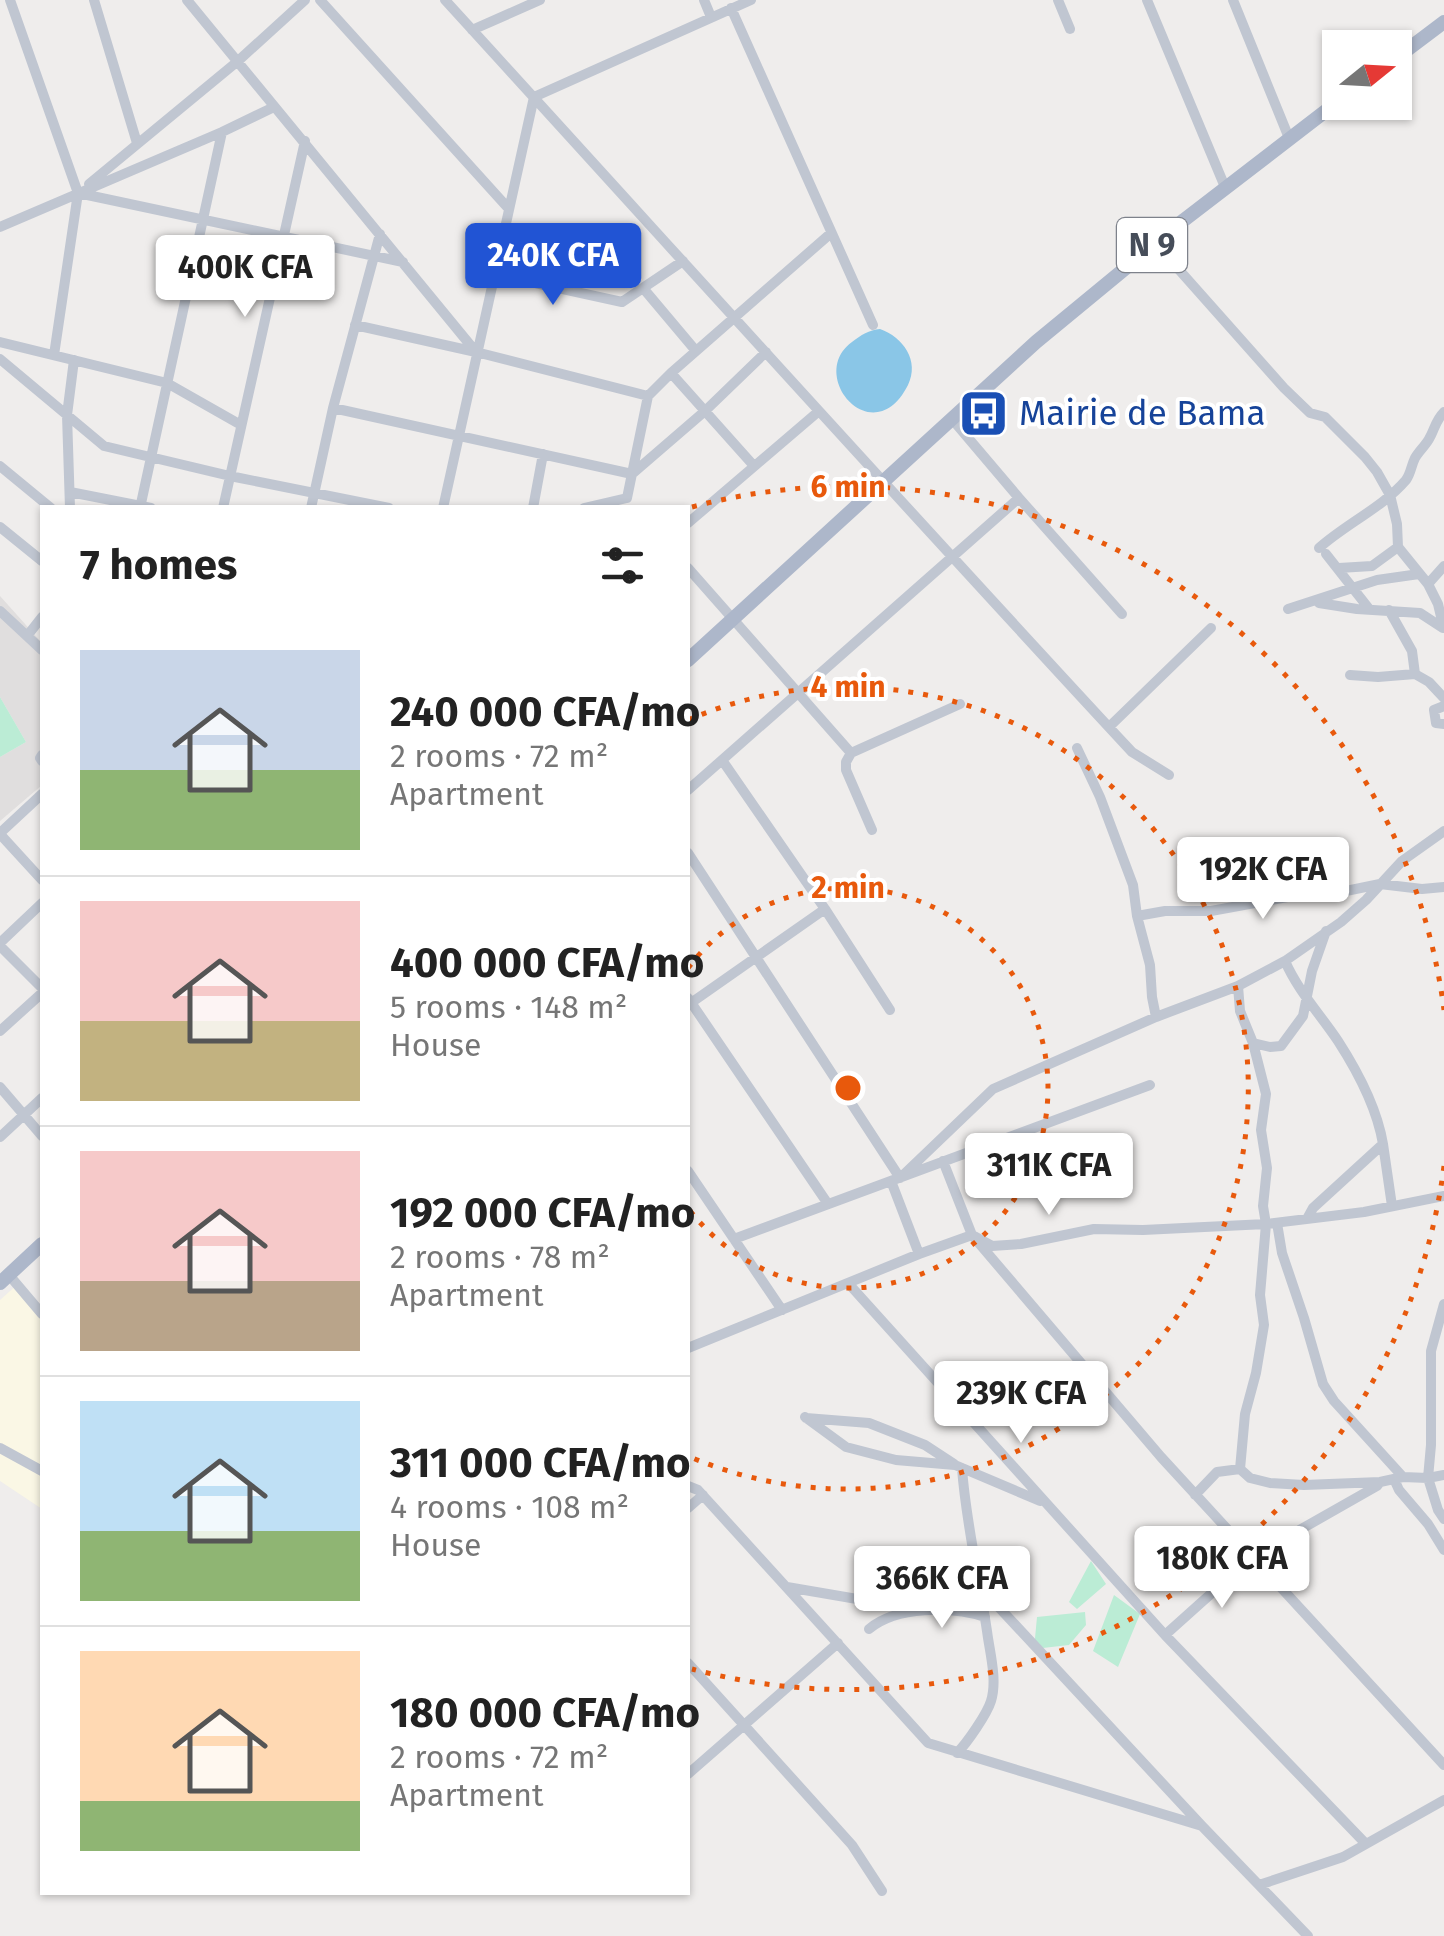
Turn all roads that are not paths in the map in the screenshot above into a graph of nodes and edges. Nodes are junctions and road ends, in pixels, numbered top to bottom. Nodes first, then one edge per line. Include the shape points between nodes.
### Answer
1 (10, 0) edge
2 (94, 0) edge
3 (187, 0) edge
4 (305, 0) edge
5 (320, 0) edge
6 (445, 0) edge
7 (540, 0) edge
8 (704, 0) edge
9 (751, 0) edge
10 (1058, 0) edge
11 (1146, 0) edge
12 (1233, 0) edge
13 (731, 8) junction
14 (712, 17) junction
15 (1444, 22) edge
16 (1070, 29) dead end
17 (472, 30) junction
18 (1412, 46) edge
19 (238, 61) junction
20 (534, 97) junction
21 (274, 107) junction
22 (1322, 113) edge
23 (222, 132) junction
24 (1289, 138) junction
25 (305, 141) junction
26 (138, 143) junction
27 (1226, 187) junction
28 (78, 193) junction
29 (508, 208) junction
30 (203, 220) junction
31 (0, 227) edge
32 (1174, 228) junction
33 (380, 234) junction
34 (830, 234) junction
35 (284, 237) junction
36 (375, 255) junction
37 (683, 260) junction
38 (403, 262) junction
39 (494, 274) junction
40 (643, 288) junction
41 (735, 317) junction
42 (356, 325) junction
43 (872, 325) dead end
44 (0, 342) edge
45 (696, 351) junction
46 (476, 352) junction
47 (766, 352) junction
48 (54, 356) junction
49 (0, 359) edge
50 (74, 360) junction
51 (672, 373) junction
52 (167, 383) junction
53 (648, 396) junction
54 (333, 408) junction
55 (705, 411) junction
56 (819, 411) junction
57 (1444, 412) edge
58 (67, 415) junction
59 (952, 419) junction
60 (242, 425) junction
61 (458, 436) junction
62 (543, 454) junction
63 (150, 458) junction
64 (0, 466) edge
65 (754, 466) junction
66 (632, 474) junction
67 (230, 476) junction
68 (884, 484) junction
69 (70, 492) junction
70 (313, 492) junction
71 (535, 494) junction
72 (1390, 495) junction
73 (628, 498) junction
74 (1019, 498) junction
75 (47, 505) edge
76 (70, 505) edge
77 (134, 505) edge
78 (144, 505) edge
79 (224, 505) edge
80 (311, 505) edge
81 (375, 505) edge
82 (444, 505) edge
83 (533, 505) edge
84 (544, 505) edge
85 (597, 505) edge
86 (634, 505) edge
87 (690, 521) edge
88 (0, 527) edge
89 (1398, 548) junction
90 (952, 557) junction
91 (40, 559) edge
92 (1444, 566) edge
93 (1339, 568) junction
94 (690, 570) edge
95 (1419, 574) junction
96 (1428, 584) junction
97 (1354, 588) junction
98 (1313, 602) junction
99 (1288, 609) dead end
100 (1370, 610) junction
101 (1389, 610) junction
102 (0, 611) edge
103 (1122, 614) dead end
104 (40, 620) edge
105 (732, 620) junction
106 (1210, 628) dead end
107 (1444, 629) edge
108 (27, 636) junction
109 (40, 648) edge
110 (690, 658) edge
111 (1415, 674) junction
112 (1350, 675) dead end
113 (797, 694) junction
114 (1444, 702) edge
115 (960, 704) dead end
116 (1444, 724) edge
117 (1109, 727) junction
118 (1077, 748) dead end
119 (851, 753) junction
120 (722, 760) junction
121 (1169, 775) dead end
122 (690, 788) edge
123 (40, 796) edge
124 (872, 830) dead end
125 (1444, 831) edge
126 (0, 833) edge
127 (690, 856) edge
128 (40, 878) edge
129 (1380, 884) junction
130 (1444, 886) edge
131 (40, 905) edge
132 (825, 909) junction
133 (1137, 916) junction
134 (1326, 930) junction
135 (0, 944) edge
136 (756, 958) junction
137 (1285, 961) junction
138 (1238, 986) junction
139 (40, 988) edge
140 (40, 992) edge
141 (1307, 999) junction
142 (690, 1001) edge
143 (690, 1003) edge
144 (890, 1010) dead end
145 (1156, 1017) junction
146 (0, 1031) edge
147 (1253, 1043) junction
148 (1150, 1084) dead end
149 (0, 1087) edge
150 (40, 1100) edge
151 (24, 1114) junction
152 (40, 1134) edge
153 (0, 1136) edge
154 (1384, 1144) junction
155 (944, 1161) junction
156 (690, 1174) edge
157 (896, 1179) junction
158 (1444, 1196) edge
159 (828, 1204) junction
160 (1392, 1206) junction
161 (1307, 1219) junction
162 (1272, 1224) junction
163 (972, 1235) junction
164 (734, 1239) junction
165 (40, 1246) edge
166 (919, 1254) junction
167 (4, 1279) edge
168 (848, 1283) junction
169 (1444, 1304) edge
170 (782, 1310) junction
171 (40, 1312) edge
172 (690, 1347) edge
173 (0, 1448) edge
174 (958, 1466) junction
175 (1240, 1469) junction
176 (40, 1470) edge
177 (1444, 1476) edge
178 (1398, 1478) junction
179 (1428, 1478) junction
180 (1380, 1482) junction
181 (690, 1487) edge
182 (1195, 1494) junction
183 (703, 1495) junction
184 (1045, 1504) junction
185 (690, 1506) edge
186 (1444, 1519) edge
187 (1444, 1550) edge
188 (1252, 1557) junction
189 (786, 1587) junction
190 (981, 1588) junction
191 (872, 1602) junction
192 (908, 1611) junction
193 (986, 1617) junction
194 (880, 1620) junction
195 (869, 1629) dead end
196 (1164, 1636) junction
197 (838, 1644) junction
198 (690, 1665) edge
199 (744, 1724) junction
200 (957, 1753) junction
201 (1444, 1765) edge
202 (690, 1772) edge
203 (1444, 1800) edge
204 (1202, 1826) junction
205 (1366, 1844) junction
206 (1259, 1885) junction
207 (882, 1891) dead end
208 (1308, 1936) edge

1 - 28 street
2 - 26 street
3 - 19 street
4 - 19 street
5 - 29 street
6 - 17 street
7 - 17 street
8 - 14 street
9 - 13 street
10 - 16 street
11 - 27 street
12 - 24 street
13 - 14 street
13 - 34 street
14 - 20 street
15 - 18 main road
17 - 20 street
19 - 21 street
19 - 26 street
20 - 29 street
20 - 37 street
21 - 23 street
21 - 25 street
22 - 24 main road, N 9
23 - 28 street
23 - 30 street
24 - 27 main road, N 9
25 - 33 street
25 - 35 street
26 - 28 street
27 - 32 main road, N 9
28 - 30 street
28 - 31 street
28 - 48 street
29 - 39 street
30 - 35 street
30 - 52 street
32 - 59 main road, N 9
32 - 72 street via 1182,238 1168,255 1173,263 1284,388 1365,457
33 - 36 street
33 - 38 street
34 - 41 street
34 - 43 street
35 - 36 street
35 - 60 street
36 - 38 street
36 - 42 street
37 - 40 street
37 - 41 street
38 - 46 street
39 - 40 street via 622,302
39 - 46 street
40 - 45 street
41 - 45 street
41 - 47 street
42 - 46 street
42 - 54 street
44 - 48 street
45 - 51 street
46 - 53 street
46 - 61 street
47 - 55 street
47 - 56 street
48 - 50 street
49 - 58 street
50 - 52 street
50 - 58 street
51 - 53 street
51 - 55 street
52 - 60 street
52 - 63 street
53 - 66 street
54 - 61 street
54 - 70 street
55 - 65 street
55 - 66 street
56 - 65 street
56 - 68 street
57 - 72 street via 1411,472
58 - 63 street via 104,446
58 - 69 street
59 - 68 main road, N 9
59 - 74 street
60 - 67 street
61 - 62 street
61 - 82 street
62 - 66 street
62 - 71 street
63 - 67 street
63 - 78 street
64 - 75 street
65 - 87 street
66 - 73 street
67 - 70 street
67 - 79 street
68 - 90 street
68 - 105 main road, N 9
69 - 76 street
69 - 77 street
70 - 80 street
70 - 81 street
71 - 83 street
71 - 84 street
72 - 89 street
72 - 93 street via 1323,551
73 - 85 street
73 - 86 street
74 - 90 street
74 - 103 street
88 - 91 street
89 - 93 street via 1372,566
89 - 95 street
90 - 113 street
90 - 117 street
92 - 96 street
93 - 97 street
94 - 105 street
95 - 96 street
95 - 97 street
96 - 107 street
97 - 98 street
97 - 100 street
98 - 99 street
98 - 100 street
100 - 101 street
101 - 107 street via 1420,612
101 - 111 street via 1412,652
102 - 108 street
104 - 108 street
105 - 110 main road, N 9
105 - 113 street
106 - 117 street
108 - 109 street
111 - 112 street
111 - 114 street
113 - 119 street
113 - 120 street
114 - 116 street via 1433,716
115 - 119 street
117 - 121 street via 1132,752
118 - 133 street via 1133,885
119 - 124 street via 846,770
120 - 122 street
120 - 132 street
123 - 126 street
125 - 129 street
126 - 128 street
127 - 136 street
129 - 130 street
129 - 133 street
129 - 134 street
131 - 135 street
132 - 136 street
132 - 144 street
133 - 145 street
134 - 137 street
134 - 141 street
135 - 139 street
136 - 142 street
136 - 157 street
137 - 138 street
137 - 141 street
138 - 145 street
138 - 147 street
140 - 146 street
141 - 147 street via 1280,1046
141 - 154 street via 1359,1078
143 - 159 street
145 - 157 street via 993,1090
147 - 162 street via 1266,1094 1260,1130 1267,1168 1263,1206
148 - 155 street
149 - 151 street
150 - 151 street
151 - 152 street
151 - 153 street
154 - 160 street
154 - 161 street
155 - 157 street
155 - 163 street
156 - 164 street
157 - 159 street
157 - 166 street
158 - 160 street
159 - 164 street
160 - 161 street
161 - 162 street
162 - 163 street via 1094,1229 992,1246
162 - 175 street via 1260,1296 1264,1325
162 - 178 street via 1322,1384
163 - 166 street
163 - 182 street
164 - 170 street
165 - 167 main road
166 - 168 street
167 - 171 street
168 - 170 street
168 - 184 street
169 - 179 street via 1431,1351
170 - 172 street
173 - 176 street
174 - 174 street via 869,1423 805,1418 846,1447
174 - 184 street
174 - 190 street
175 - 180 street via 1270,1483
175 - 182 street via 1217,1472
177 - 179 street
178 - 179 street
178 - 180 street
178 - 187 street
179 - 186 street
180 - 188 street
181 - 183 street
182 - 188 street
183 - 185 street
183 - 189 street
184 - 196 street
188 - 196 street
188 - 201 street
189 - 191 street
189 - 197 street
190 - 193 street
190 - 204 street
191 - 192 street
191 - 194 street
192 - 193 street
192 - 194 street
193 - 200 street via 991,1701
194 - 195 street
196 - 205 street
197 - 199 street
197 - 200 street via 928,1743
198 - 199 street
199 - 202 street
199 - 207 street via 852,1845
200 - 204 street
203 - 205 street
204 - 206 street
205 - 206 street
206 - 208 street

